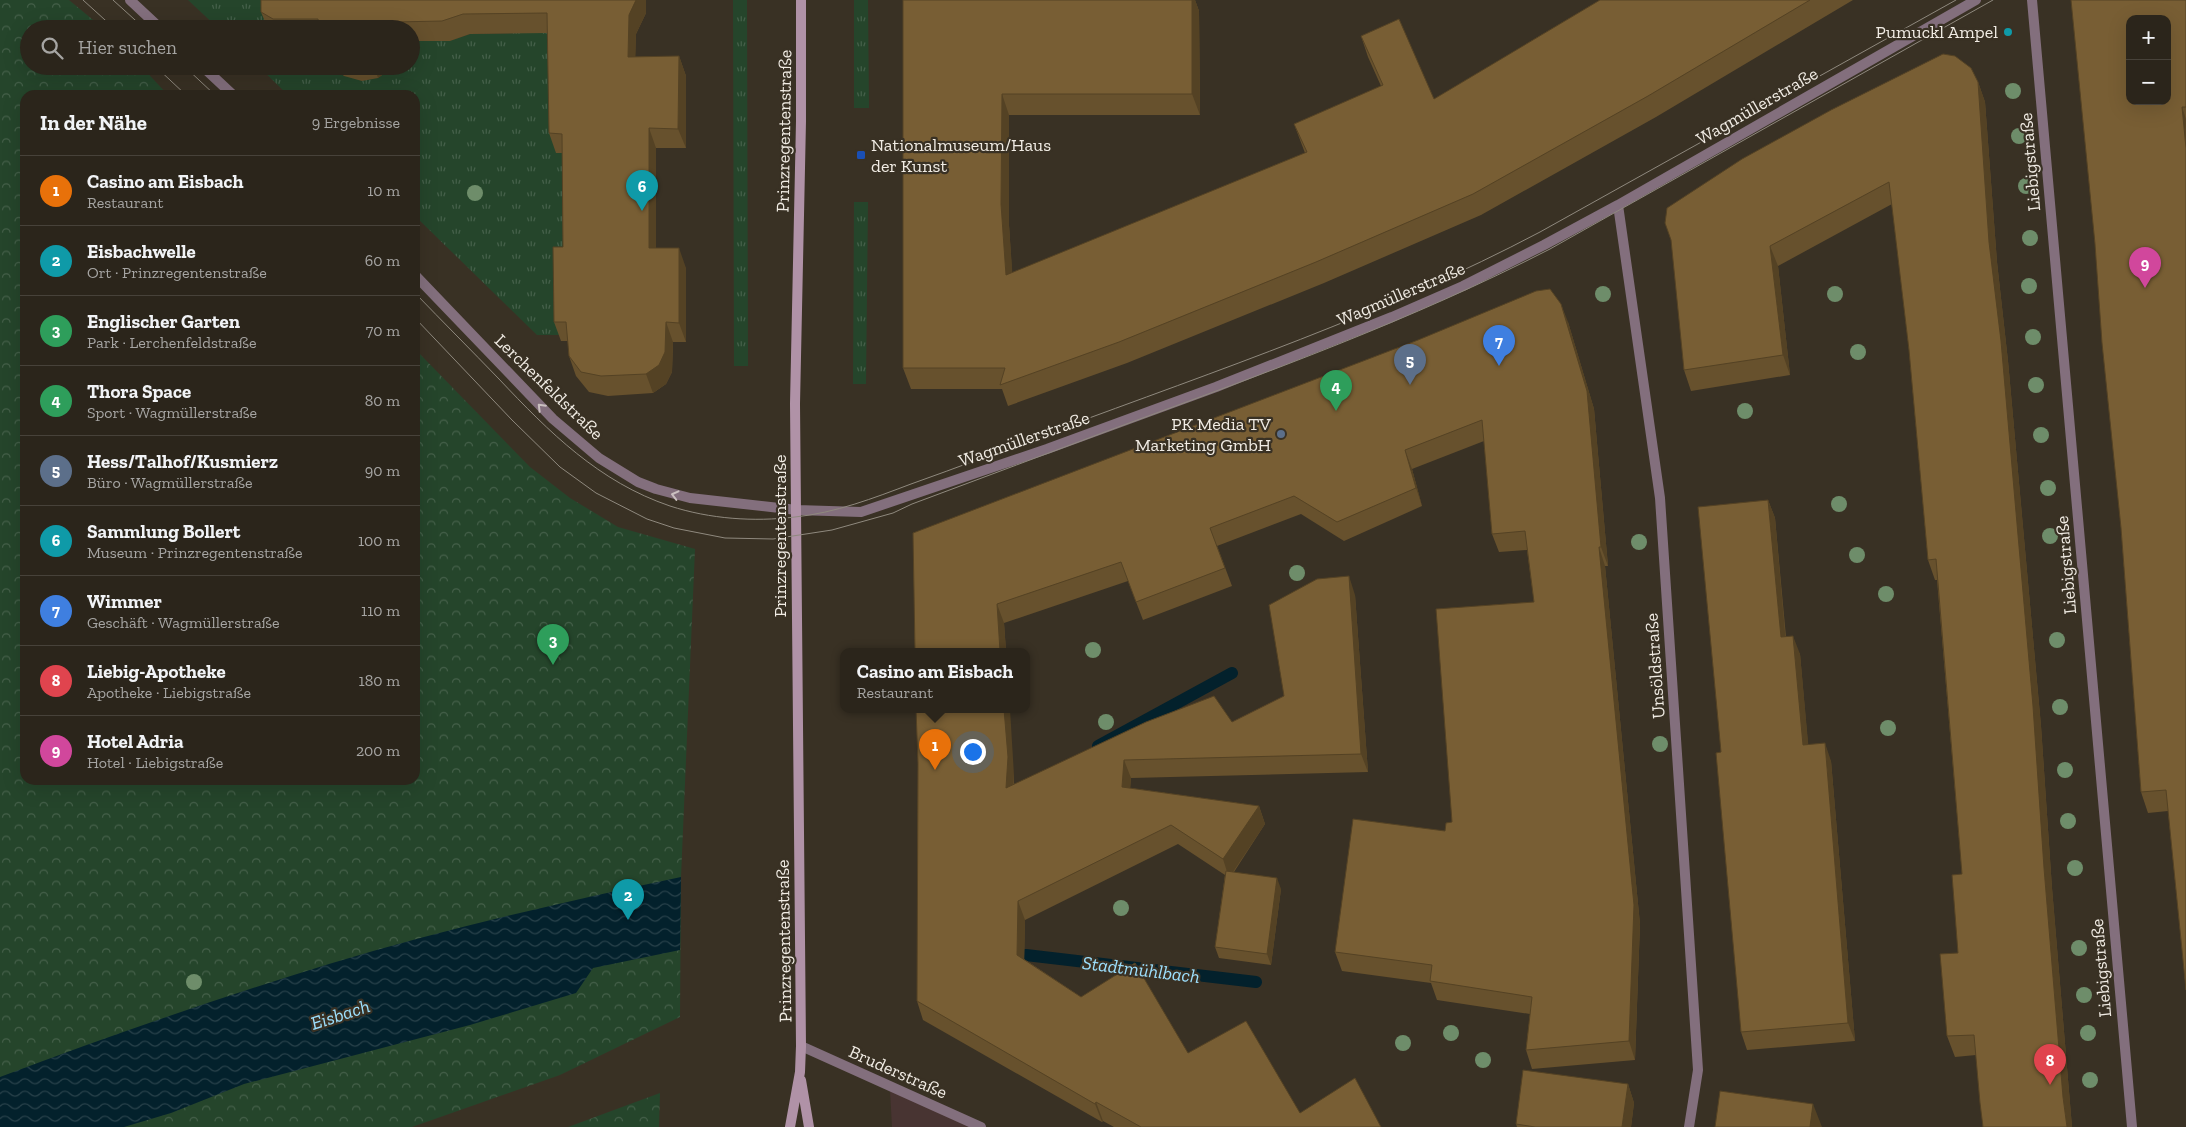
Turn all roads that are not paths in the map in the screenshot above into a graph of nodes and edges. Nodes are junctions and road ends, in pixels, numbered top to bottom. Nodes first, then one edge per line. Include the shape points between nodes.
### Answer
1 (130, 0) edge
2 (801, 0) edge
3 (1976, 0) edge
4 (2032, 0) edge
5 (152, 20) edge
6 (212, 75) edge
7 (228, 90) edge
8 (1618, 204) junction
9 (420, 280) edge
10 (797, 510) junction
11 (801, 1046) junction
12 (800, 1072) junction
13 (790, 1127) edge
14 (809, 1127) edge
15 (981, 1127) edge
16 (1689, 1127) edge
17 (2132, 1127) edge

1 - 5 street
2 - 10 main road, Prinzregentenstraße via 795,404
3 - 8 street, Wagmüllerstraße
4 - 17 street, Liebigstraße
6 - 7 street
8 - 10 street, Wagmüllerstraße via 1463,286 1216,387 1047,449 860,512
8 - 16 street, Unsöldstraße via 1660,498 1698,1070
10 -> 9 street, Lerchenfeldstraße via 690,498 656,489 618,470 553,419
10 - 11 main road, Prinzregentenstraße
11 - 12 main road, Prinzregentenstraße
11 - 15 street, Bruderstraße
12 - 13 main road, Prinzregentenstraße
12 - 14 main road, Prinzregentenstraße

